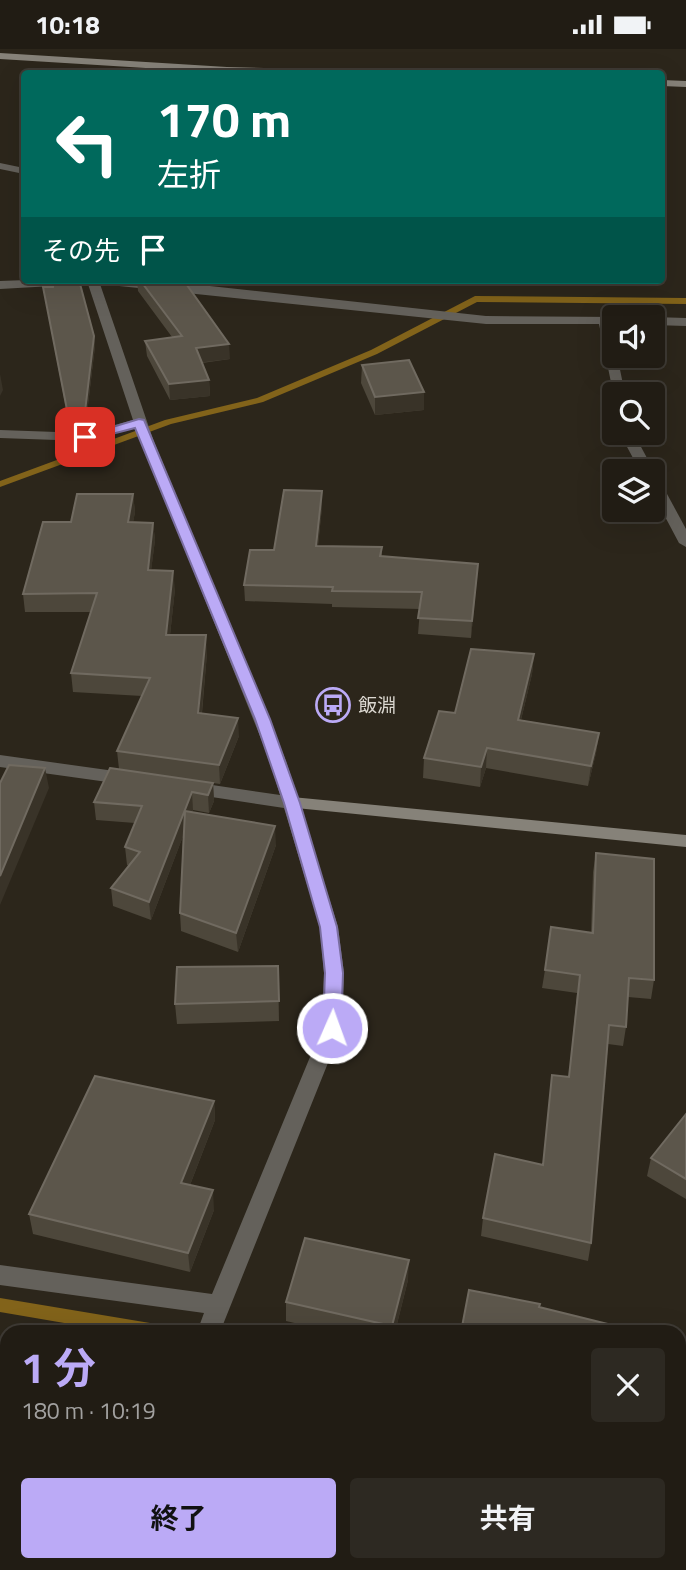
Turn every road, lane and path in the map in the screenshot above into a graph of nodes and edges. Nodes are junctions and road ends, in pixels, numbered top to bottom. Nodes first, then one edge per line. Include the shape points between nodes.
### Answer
1 (0, 56) edge
2 (198, 70) edge
3 (665, 83) edge
4 (686, 83) edge
5 (0, 166) edge
6 (21, 170) edge
7 (21, 284) edge
8 (94, 284) edge
9 (133, 284) edge
10 (0, 285) edge
11 (602, 320) edge
12 (665, 321) edge
13 (686, 321) edge
14 (142, 431) junction
15 (0, 434) edge
16 (665, 504) edge
17 (686, 543) edge
18 (0, 761) edge
19 (146, 782) edge
20 (173, 786) edge
21 (292, 803) junction
22 (686, 841) edge
23 (0, 1275) edge
24 (219, 1307) junction
25 (211, 1325) edge

1 - 2 main road
3 - 4 main road
5 - 6 street
7 - 10 street
8 - 14 street
9 - 11 street via 473,319
12 - 13 street
14 - 15 street via 85,437
14 - 21 street via 263,719
16 - 17 street
18 - 19 street
20 - 21 street
21 - 22 main road
21 - 24 street via 329,927 334,973 332,1028
23 - 24 street
24 - 25 street

